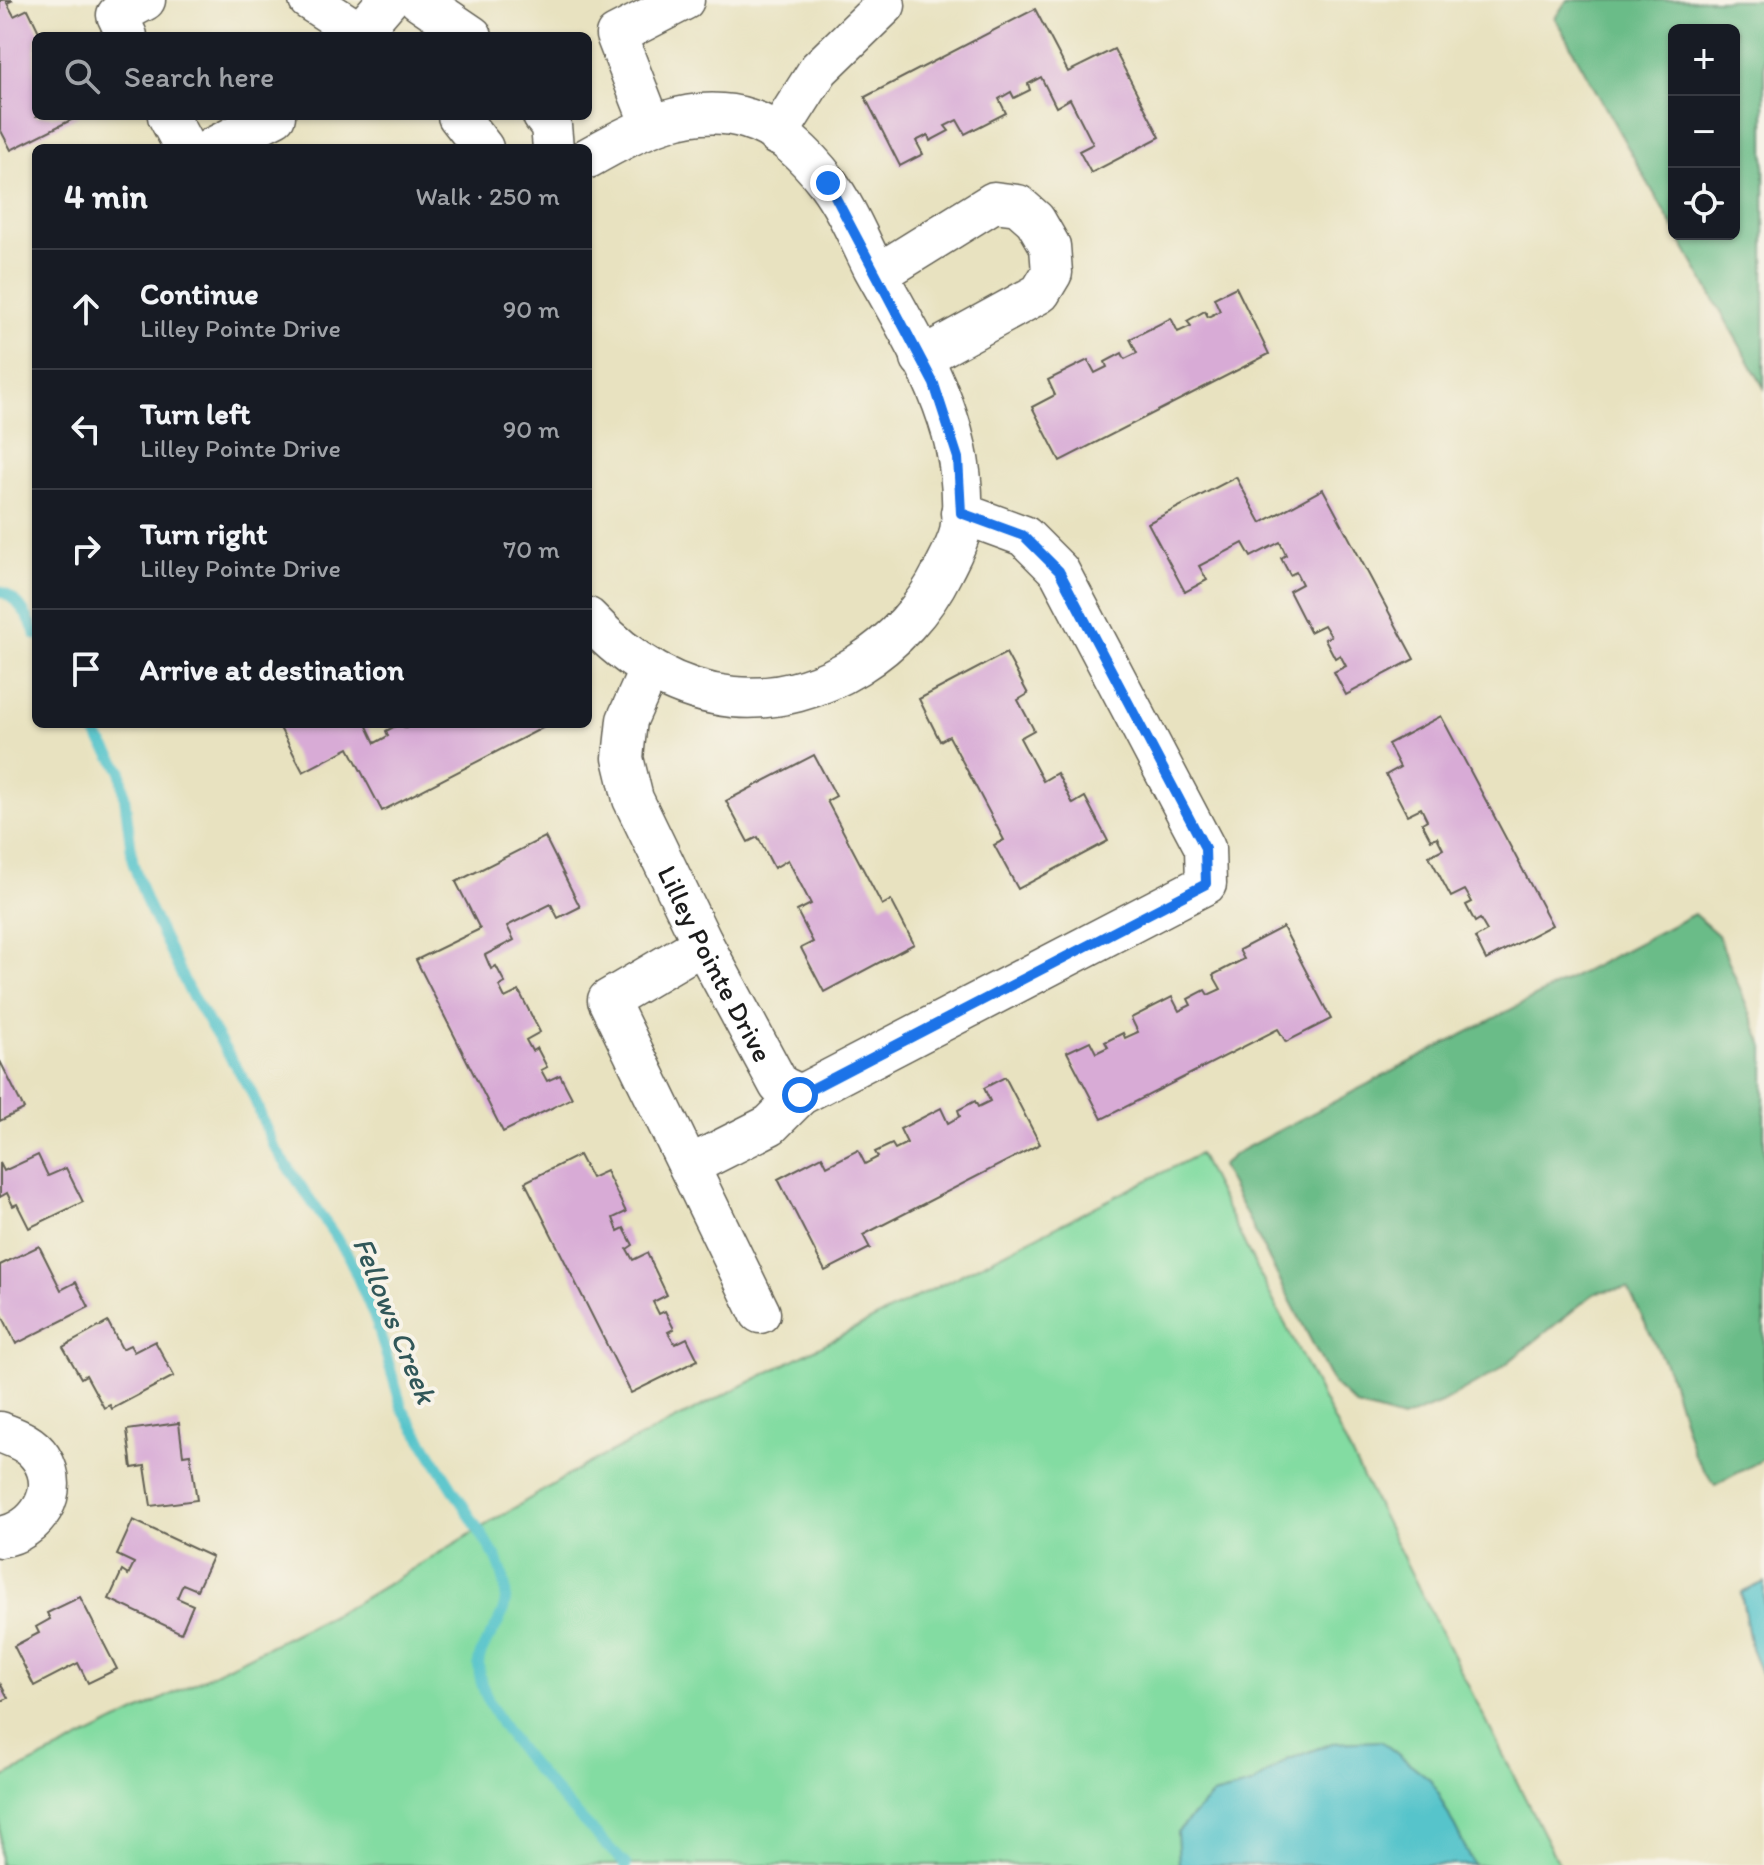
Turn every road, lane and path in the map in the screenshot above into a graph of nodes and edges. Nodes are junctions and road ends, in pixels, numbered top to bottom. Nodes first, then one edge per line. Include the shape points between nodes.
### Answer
1 (145, 0) edge
2 (309, 0) edge
3 (388, 0) edge
4 (419, 0) edge
5 (684, 0) edge
6 (882, 0) edge
7 (125, 32) edge
8 (356, 32) edge
9 (362, 32) edge
10 (466, 32) edge
11 (170, 120) edge
12 (267, 120) edge
13 (461, 120) edge
14 (546, 120) edge
15 (651, 125) junction
16 (777, 135) junction
17 (183, 144) edge
18 (220, 144) edge
19 (480, 144) edge
20 (553, 144) edge
21 (592, 156) edge
22 (878, 274) junction
23 (921, 358) junction
24 (961, 513) junction
25 (592, 621) edge
26 (649, 671) junction
27 (703, 944) junction
28 (800, 1095) junction
29 (689, 1166) junction
30 (760, 1313) dead end
31 (0, 1432) edge
32 (0, 1537) edge

1 - 7 street via 117,15
2 - 8 street
3 - 9 street
4 - 10 street
5 - 15 street via 616,35
6 - 16 street via 885,5 819,69
11 - 17 street
12 - 18 street
13 - 19 street
14 - 20 street
15 - 16 street via 719,114 749,119
15 - 21 street
16 - 22 street via 828,183
22 - 23 street
22 - 23 street via 994,202 1018,205 1035,220 1050,246 1052,273 1040,293
23 - 24 street via 948,419 958,458
24 - 26 street via 959,535 945,568 911,622 880,652 844,672 777,695 733,697
24 - 28 street via 1024,536 1059,571 1205,848 1206,884
25 - 26 street
26 - 27 street, Lilley Pointe Drive via 627,720 623,758 633,799
27 - 28 street, Lilley Pointe Drive via 779,1085
27 - 29 street via 608,1000
28 - 29 street via 770,1125
29 - 30 street
31 - 32 street via 35,1450 50,1489 35,1520

